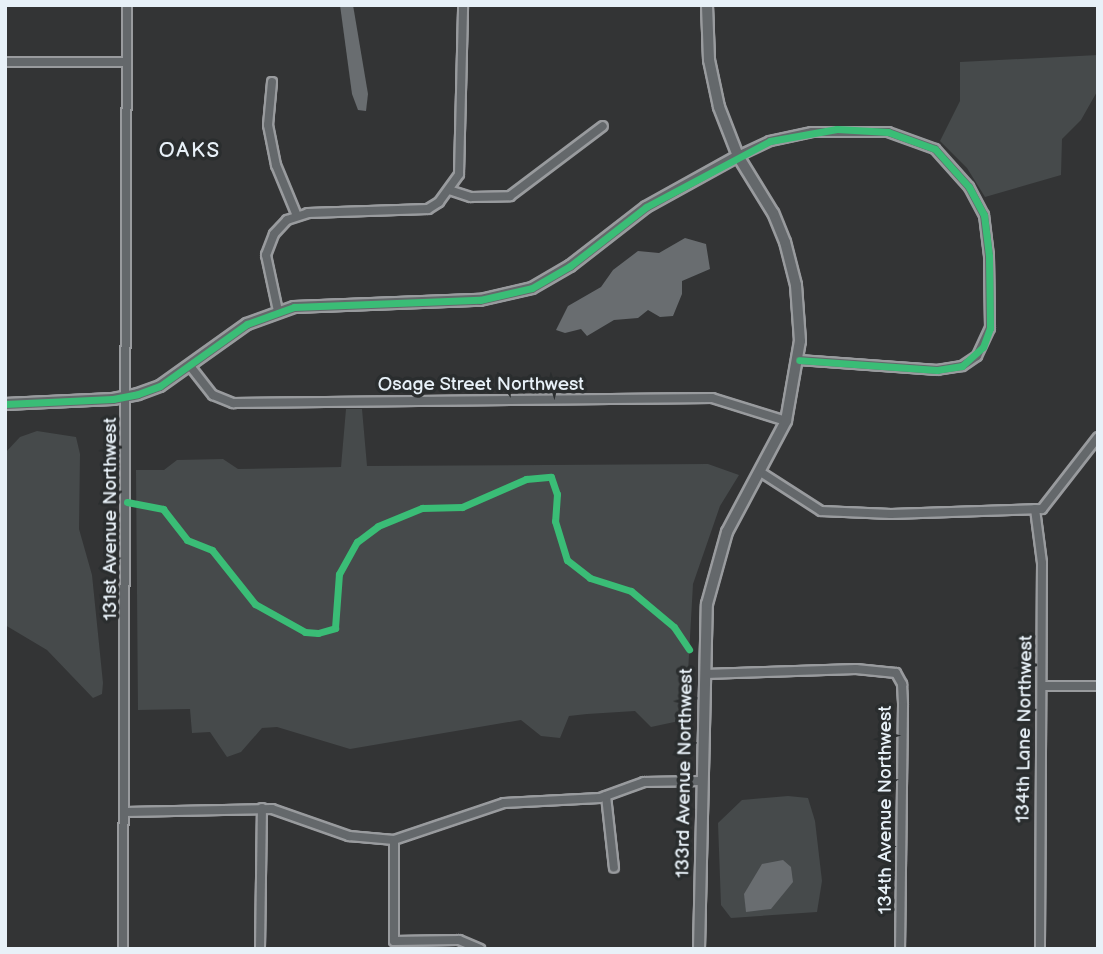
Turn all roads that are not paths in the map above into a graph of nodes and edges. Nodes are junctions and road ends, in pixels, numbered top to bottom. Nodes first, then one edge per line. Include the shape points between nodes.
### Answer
1 (127, 5) edge
2 (463, 5) edge
3 (707, 5) edge
4 (5, 62) edge
5 (127, 62) junction
6 (272, 82) dead end
7 (603, 126) dead end
8 (738, 156) junction
9 (449, 190) junction
10 (297, 216) junction
11 (278, 311) junction
12 (799, 360) junction
13 (190, 366) junction
14 (127, 397) junction
15 (5, 404) edge
16 (786, 421) junction
17 (1098, 437) edge
18 (761, 474) junction
19 (1035, 509) junction
20 (705, 674) junction
21 (1042, 686) junction
22 (1098, 686) edge
23 (702, 780) junction
24 (606, 796) junction
25 (262, 808) junction
26 (125, 811) junction
27 (394, 841) junction
28 (614, 868) dead end
29 (123, 949) edge
30 (260, 949) edge
31 (480, 949) edge
32 (699, 949) edge
33 (900, 949) edge
34 (1040, 949) edge

1 - 5 street, 131st Avenue Northwest
2 - 9 street via 462,158
3 - 8 street, 133rd Avenue Northwest via 713,84
4 - 5 street
5 - 14 street, 131st Avenue Northwest
6 - 10 street via 268,125
7 - 9 street via 510,196 492,199
8 - 11 street via 646,207 570,266 532,288 480,300 325,303
8 - 12 street, 133rd Avenue Northwest via 773,213 789,256 799,317
8 - 12 street via 769,141 837,129 888,132 935,149 975,197 984,215 990,328 977,356 954,367 881,369
9 - 10 street via 428,209 407,213
10 - 11 street via 279,228 266,255
11 - 13 street via 239,329
12 - 16 street, 133rd Avenue Northwest
13 - 14 street via 160,386
13 - 16 street, Osage Street Northwest via 213,395 233,402 712,398
14 - 15 street
14 - 26 street, 131st Avenue Northwest
16 - 18 street, 133rd Avenue Northwest
17 - 19 street via 1053,500
18 - 19 street via 821,511 891,514
18 - 20 street, 133rd Avenue Northwest via 727,533 715,565 707,604
19 - 21 street, 134th Lane Northwest via 1042,564
20 - 23 street, 133rd Avenue Northwest
20 - 33 street, 134th Avenue Northwest via 856,669 896,673 902,684 903,705
21 - 22 street
21 - 34 street, 134th Lane Northwest
23 - 24 street via 644,782
23 - 32 street, 133rd Avenue Northwest
24 - 27 street via 504,803
24 - 28 street
25 - 26 street
25 - 27 street via 349,836
25 - 30 street
26 - 29 street, 131st Avenue Northwest
27 - 31 street via 394,941 459,940

